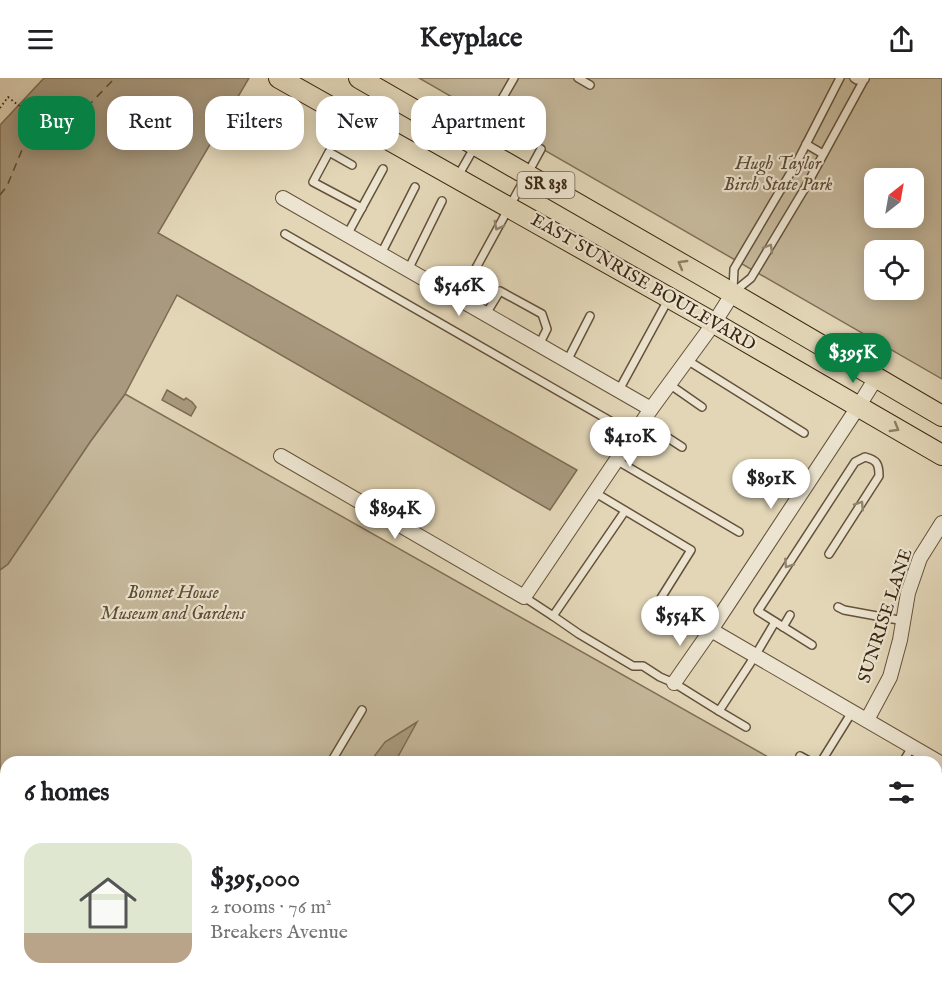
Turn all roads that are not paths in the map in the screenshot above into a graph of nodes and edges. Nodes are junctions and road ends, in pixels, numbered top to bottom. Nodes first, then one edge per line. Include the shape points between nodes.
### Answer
1 (359, 78) edge
2 (514, 78) edge
3 (578, 78) edge
4 (840, 78) edge
5 (854, 78) edge
6 (865, 78) edge
7 (281, 79) edge
8 (590, 85) dead end
9 (504, 96) edge
10 (411, 108) edge
11 (806, 144) junction
12 (473, 150) edge
13 (485, 150) edge
14 (540, 150) edge
15 (823, 154) junction
16 (352, 165) dead end
17 (383, 169) dead end
18 (526, 174) junction
19 (457, 178) junction
20 (415, 187) dead end
21 (283, 198) dead end
22 (442, 201) dead end
23 (508, 207) junction
24 (362, 208) junction
25 (285, 234) dead end
26 (347, 235) junction
27 (381, 254) junction
28 (408, 270) junction
29 (733, 293) junction
30 (670, 298) junction
31 (459, 299) junction
32 (486, 314) junction
33 (590, 316) dead end
34 (714, 323) junction
35 (539, 345) junction
36 (687, 360) junction
37 (567, 361) junction
38 (876, 378) junction
39 (669, 384) junction
40 (619, 390) junction
41 (702, 407) dead end
42 (858, 407) junction
43 (651, 409) junction
44 (942, 416) edge
45 (642, 421) junction
46 (804, 433) dead end
47 (633, 434) junction
48 (682, 447) dead end
49 (942, 455) edge
50 (281, 456) dead end
51 (616, 460) junction
52 (594, 492) junction
53 (625, 511) junction
54 (942, 523) edge
55 (739, 532) dead end
56 (829, 554) dead end
57 (524, 597) junction
58 (838, 607) dead end
59 (790, 615) dead end
60 (553, 616) junction
61 (904, 621) junction
62 (775, 622) junction
63 (783, 627) junction
64 (711, 630) junction
65 (812, 645) dead end
66 (755, 656) junction
67 (674, 683) junction
68 (362, 710) dead end
69 (719, 711) junction
70 (852, 712) junction
71 (867, 720) junction
72 (746, 727) dead end
73 (912, 747) junction
74 (335, 756) edge
75 (825, 756) edge
76 (907, 756) edge
77 (928, 756) edge

1 - 10 main road, EAST SUNRISE BOULEVARD / SR 838
2 - 9 lane
3 - 8 lane
4 - 11 lane
5 - 6 lane
6 - 15 lane
7 - 19 main road, EAST SUNRISE BOULEVARD / SR 838
11 - 15 lane
11 - 29 lane via 734,269
12 - 19 lane
13 - 18 main road, EAST SUNRISE BOULEVARD / SR 838
14 - 18 lane
29 -> 15 lane via 751,278
16 - 24 lane via 329,152 313,182
17 - 24 lane
18 - 23 lane
29 -> 18 main road, EAST SUNRISE BOULEVARD / SR 838
19 - 23 main road, EAST SUNRISE BOULEVARD / SR 838
20 - 27 lane
21 - 26 street
22 - 28 lane
23 - 30 main road, EAST SUNRISE BOULEVARD / SR 838
23 -> 31 lane
24 - 26 lane
25 - 47 lane
26 - 27 street
27 - 28 street
28 - 31 street
29 - 34 street
29 - 38 main road, EAST SUNRISE BOULEVARD / SR 838
30 - 34 main road, EAST SUNRISE BOULEVARD / SR 838
30 - 40 lane
31 - 32 street
32 - 35 street
32 - 35 lane via 500,291 542,315 547,329
33 - 37 lane
34 - 36 street
34 - 42 main road, EAST SUNRISE BOULEVARD / SR 838
35 - 37 street
36 - 39 street
36 - 46 lane
37 - 40 street
38 - 42 street
38 - 44 main road, EAST SUNRISE BOULEVARD / SR 838
39 - 41 lane
39 - 43 street
40 - 43 street
42 -> 49 main road, EAST SUNRISE BOULEVARD / SR 838
42 - 64 street
43 - 45 street
45 - 47 street
45 - 48 lane
47 - 51 street
50 - 57 street
51 - 52 street
51 - 55 lane
52 - 53 lane
52 - 57 street
53 - 60 lane
53 - 64 lane via 691,550 661,598
54 - 61 street, SUNRISE LANE via 920,558 908,593
56 -> 62 lane via 879,477 874,459 865,457 855,462 758,611
57 - 60 lane
58 - 61 lane
59 - 63 lane
60 - 67 lane via 633,666 643,666
61 - 71 street, SUNRISE LANE via 890,677
62 - 63 lane
62 - 66 lane
63 - 65 lane
64 - 66 street
64 - 67 street
66 - 69 lane
66 - 70 street
67 - 69 lane
68 - 74 lane
69 - 72 lane
70 - 71 street
70 - 75 lane
71 - 73 street
73 - 76 lane
73 - 77 street

